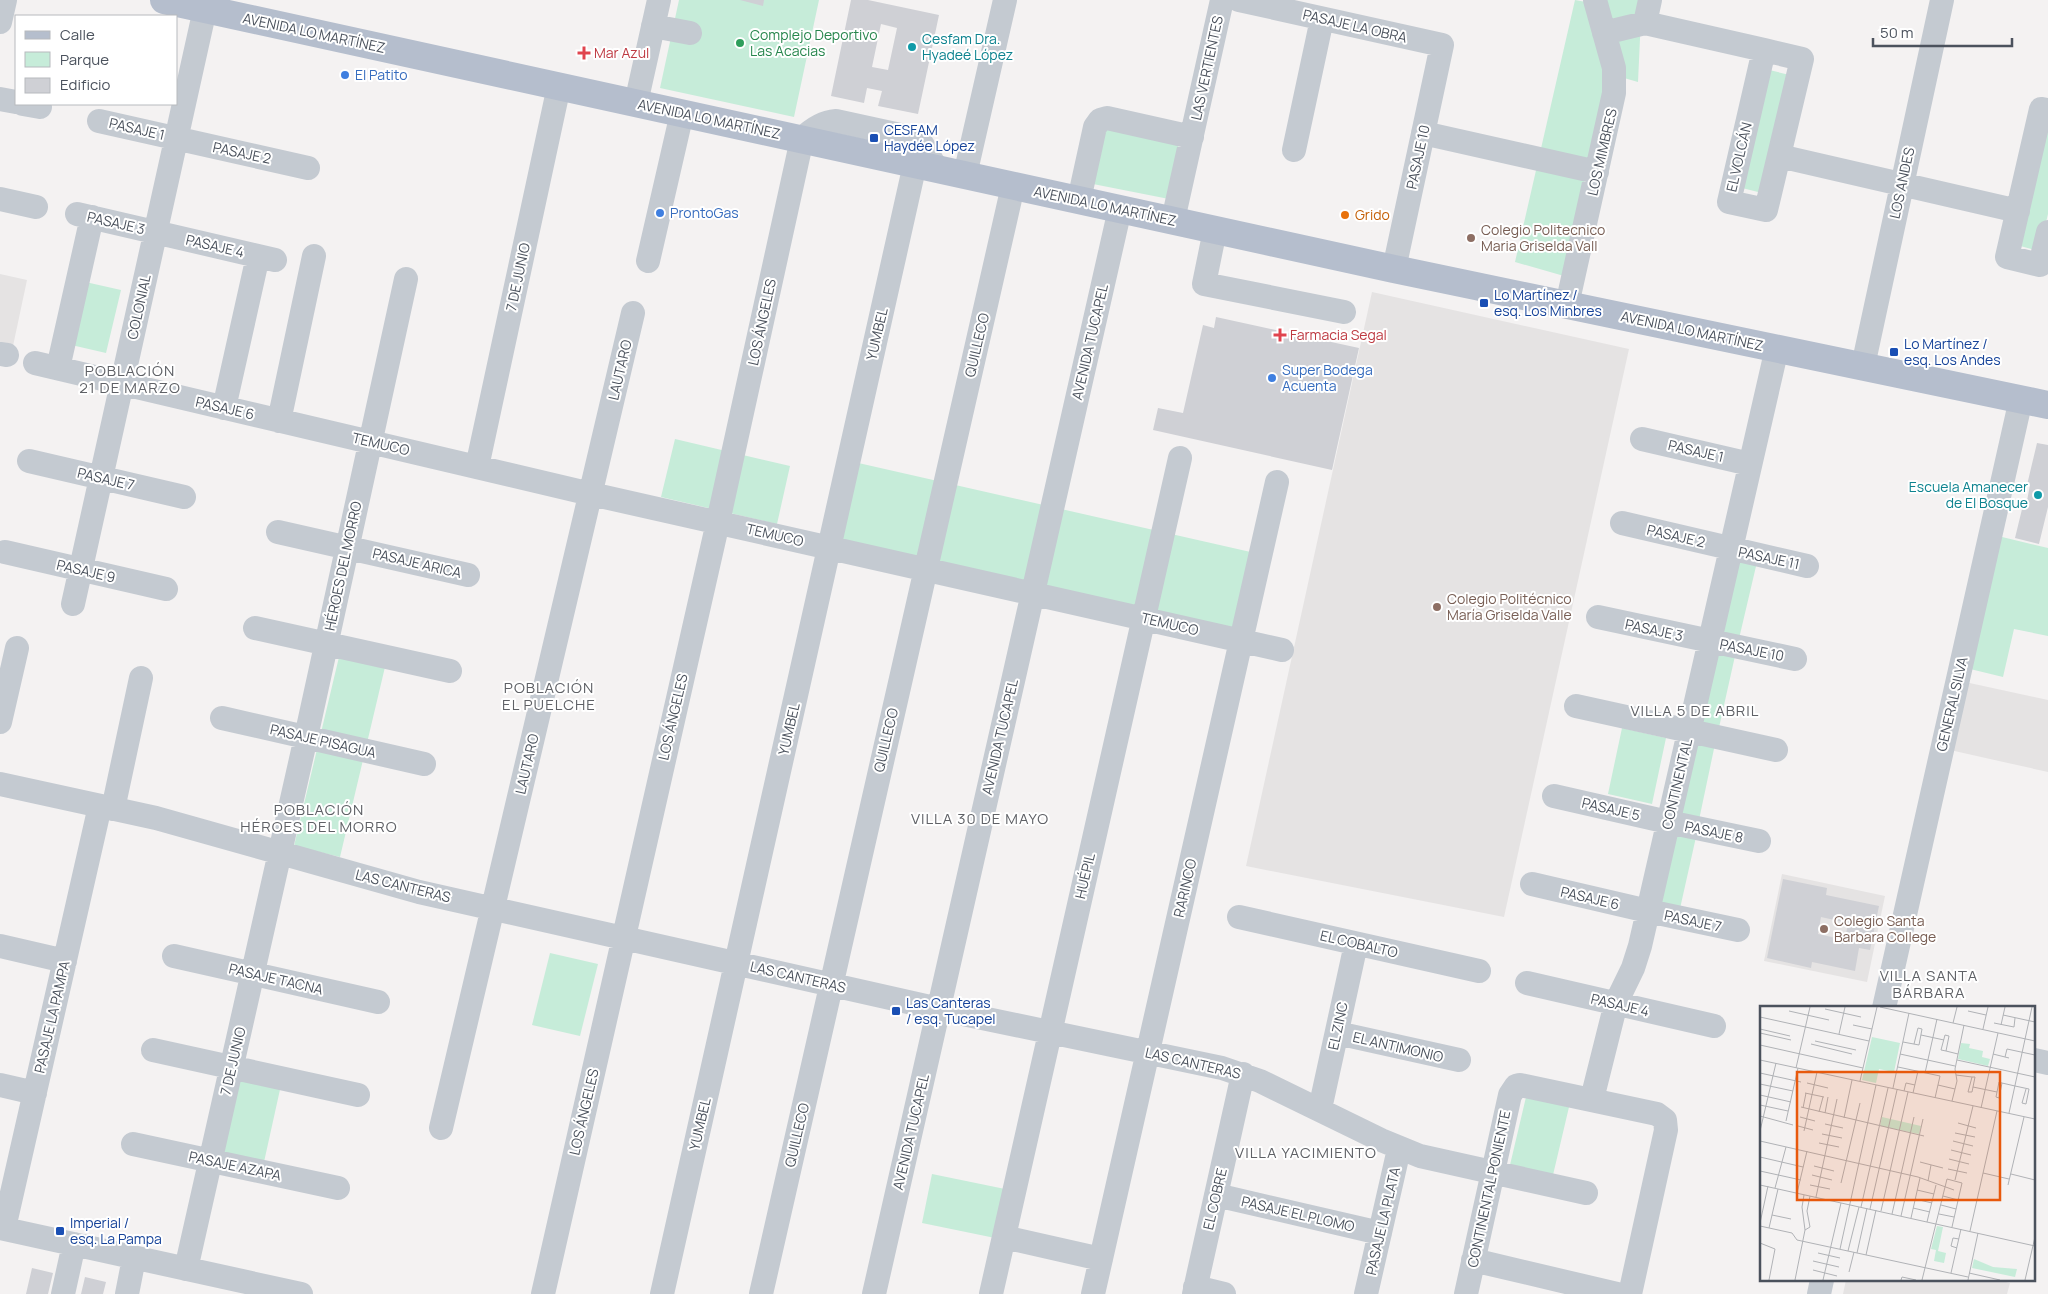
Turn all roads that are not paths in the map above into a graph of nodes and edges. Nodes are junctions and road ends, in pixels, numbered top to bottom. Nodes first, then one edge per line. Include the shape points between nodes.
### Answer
1 (5, 0) edge
2 (164, 0) edge
3 (659, 0) edge
4 (1005, 0) edge
5 (1222, 0) edge
6 (1239, 0) edge
7 (1595, 0) edge
8 (1942, 0) edge
9 (1293, 6) edge
10 (204, 9) junction
11 (1648, 11) edge
12 (1322, 18) junction
13 (0, 22) edge
14 (653, 26) junction
15 (690, 33) dead end
16 (1604, 33) junction
17 (1442, 45) joint
18 (1764, 50) junction
19 (558, 86) junction
20 (0, 99) edge
21 (15, 102) edge
22 (636, 103) junction
23 (2048, 110) edge
24 (682, 114) junction
25 (99, 120) dead end
26 (1423, 133) junction
27 (1192, 137) junction
28 (176, 138) junction
29 (802, 139) junction
30 (1294, 150) dead end
31 (1779, 156) junction
32 (926, 166) junction
33 (308, 168) dead end
34 (1597, 172) junction
35 (966, 175) junction
36 (1902, 185) junction
37 (1014, 186) junction
38 (0, 199) edge
39 (1079, 200) junction
40 (36, 207) dead end
41 (1120, 209) junction
42 (2018, 211) junction
43 (1173, 220) junction
44 (1215, 230) junction
45 (155, 232) junction
46 (2048, 232) edge
47 (314, 256) dead end
48 (648, 261) dead end
49 (1394, 268) junction
50 (406, 279) dead end
51 (1567, 305) junction
52 (1344, 312) dead end
53 (633, 313) dead end
54 (1777, 348) junction
55 (35, 363) dead end
56 (1863, 366) junction
57 (58, 368) junction
58 (122, 384) junction
59 (2021, 399) junction
60 (2048, 405) edge
61 (224, 408) junction
62 (274, 419) junction
63 (1642, 439) dead end
64 (371, 442) junction
65 (1180, 458) dead end
66 (28, 461) dead end
67 (1750, 464) junction
68 (477, 467) junction
69 (101, 478) junction
70 (1278, 482) dead end
71 (591, 494) junction
72 (184, 497) dead end
73 (718, 522) junction
74 (1622, 524) dead end
75 (278, 532) dead end
76 (348, 548) junction
77 (829, 548) junction
78 (1731, 549) junction
79 (5, 552) dead end
80 (1807, 566) dead end
81 (925, 569) junction
82 (80, 570) junction
83 (468, 575) dead end
84 (166, 589) dead end
85 (1033, 593) junction
86 (73, 604) dead end
87 (1598, 617) dead end
88 (1144, 618) junction
89 (255, 628) dead end
90 (1241, 640) junction
91 (1710, 642) junction
92 (326, 644) junction
93 (17, 648) dead end
94 (1282, 650) dead end
95 (1795, 659) dead end
96 (450, 671) dead end
97 (141, 678) dead end
98 (1576, 706) dead end
99 (222, 718) dead end
100 (0, 722) edge
101 (1689, 732) junction
102 (306, 737) junction
103 (1776, 750) dead end
104 (424, 764) dead end
105 (0, 784) edge
106 (1554, 796) dead end
107 (107, 808) junction
108 (1668, 822) junction
109 (1759, 841) dead end
110 (280, 853) junction
111 (1532, 884) dead end
112 (493, 908) junction
113 (1648, 911) junction
114 (1238, 917) dead end
115 (1738, 930) dead end
116 (623, 938) junction
117 (1356, 944) junction
118 (0, 946) edge
119 (174, 956) dead end
120 (65, 961) junction
121 (736, 963) junction
122 (1479, 971) dead end
123 (253, 974) junction
124 (1527, 983) dead end
125 (831, 984) junction
126 (378, 1002) dead end
127 (1616, 1004) junction
128 (1884, 1006) edge
129 (939, 1009) junction
130 (1714, 1026) dead end
131 (1050, 1031) junction
132 (1337, 1033) junction
133 (153, 1050) dead end
134 (1148, 1052) junction
135 (1459, 1060) dead end
136 (232, 1067) junction
137 (1243, 1074) junction
138 (0, 1085) edge
139 (35, 1093) junction
140 (358, 1095) dead end
141 (1592, 1099) junction
142 (1320, 1109) junction
143 (441, 1128) dead end
144 (133, 1144) dead end
145 (1399, 1149) junction
146 (211, 1161) junction
147 (1493, 1172) junction
148 (338, 1188) dead end
149 (1586, 1193) dead end
150 (1216, 1195) junction
151 (2, 1228) edge
152 (1380, 1233) junction
153 (1004, 1237) junction
154 (74, 1244) junction
155 (134, 1258) junction
156 (1101, 1259) junction
157 (1473, 1260) junction
158 (186, 1270) junction
159 (1194, 1291) edge
160 (63, 1294) edge
161 (127, 1294) edge
162 (301, 1294) edge
163 (543, 1294) edge
164 (662, 1294) edge
165 (761, 1294) edge
166 (874, 1294) edge
167 (991, 1294) edge
168 (1093, 1294) edge
169 (1224, 1294) edge
170 (1366, 1294) edge
171 (1466, 1294) edge
172 (1617, 1294) edge
173 (1630, 1294) edge

1 - 13 street
2 - 10 main road, AVENIDA LO MARTÍNEZ
3 - 14 street
4 - 35 street
5 - 27 street, LAS VERTIENTES
6 - 9 street, PASAJE LA OBRA
7 - 16 street, LOS MIMBRES
8 - 36 street, LOS ANDES
9 - 12 street, PASAJE LA OBRA
10 - 19 main road, AVENIDA LO MARTÍNEZ
10 - 28 street, COLONIAL
11 - 16 street, EL VOLCÁN
11 - 18 street, EL VOLCÁN
12 - 17 street, PASAJE LA OBRA
12 - 30 street
14 - 15 street
14 - 22 street
16 - 34 street, LOS MIMBRES via 1614,68 1614,93
17 - 26 street, PASAJE 10
18 - 31 street, EL VOLCÁN via 1802,59
18 - 31 street, EL VOLCÁN via 1729,202 1766,210
19 - 22 main road, AVENIDA LO MARTÍNEZ
19 - 68 street, 7 DE JUNIO
20 - 21 street
22 - 24 main road, AVENIDA LO MARTÍNEZ
23 - 42 street via 2041,109
24 - 29 main road, AVENIDA LO MARTÍNEZ
24 - 48 street
25 - 28 street, PASAJE 1
26 - 34 street
26 - 49 street, PASAJE 10
27 - 39 street, LAS VERTIENTES via 1107,118 1100,120 1095,127
27 - 43 street, LAS VERTIENTES
28 - 33 street, PASAJE 2
28 - 45 street, COLONIAL
29 - 32 main road, AVENIDA LO MARTÍNEZ
29 - 73 street, LOS ÁNGELES
31 - 36 street
32 - 35 main road, AVENIDA LO MARTÍNEZ
32 - 77 street, YUMBEL
34 - 51 street, LOS MIMBRES
35 - 37 main road, AVENIDA LO MARTÍNEZ
36 - 42 street
36 - 56 street, LOS ANDES
37 - 39 main road, AVENIDA LO MARTÍNEZ
37 - 81 street, QUILLECO
38 - 40 street
39 - 41 main road, AVENIDA LO MARTÍNEZ
41 - 43 main road, AVENIDA LO MARTÍNEZ
41 - 85 street, AVENIDA TUCAPEL
42 - 46 street via 2007,257 2040,265
43 - 44 main road, AVENIDA LO MARTÍNEZ
44 - 49 main road, AVENIDA LO MARTÍNEZ
44 - 52 street via 1204,284
45 - 57 street, PASAJE 3 via 84,216
45 - 58 street, COLONIAL
45 - 61 street, PASAJE 4 via 267,258
47 - 62 street
49 - 51 main road, AVENIDA LO MARTÍNEZ
50 - 64 street, HÉROES DEL MORRO
51 - 54 main road, AVENIDA LO MARTÍNEZ
53 - 71 street, LAUTARO
54 - 56 main road, AVENIDA LO MARTÍNEZ
54 - 67 street, CONTINENTAL
55 - 57 street
56 - 59 main road, AVENIDA LO MARTÍNEZ
57 - 58 street
58 - 61 street, PASAJE 6
58 - 69 street, COLONIAL
59 - 60 main road, AVENIDA LO MARTÍNEZ
59 - 128 street, GENERAL SILVA
61 - 62 street, PASAJE 6
62 - 64 street, TEMUCO
63 - 67 street, PASAJE 1
64 - 68 street, TEMUCO
64 - 76 street, HÉROES DEL MORRO
65 - 88 street, HUÉPIL
66 - 69 street, PASAJE 7
67 - 78 street, CONTINENTAL
68 - 71 street, TEMUCO
69 - 72 street, PASAJE 7
69 - 82 street, COLONIAL
70 - 90 street, RARINCO
71 - 73 street, TEMUCO
71 - 112 street, LAUTARO
73 - 77 street, TEMUCO
73 - 116 street, LOS ÁNGELES
74 - 78 street, PASAJE 2
75 - 76 street, PASAJE ARICA
76 - 83 street, PASAJE ARICA
76 - 92 street, HÉROES DEL MORRO
77 - 81 street, TEMUCO
77 - 121 street, YUMBEL
78 - 80 street, PASAJE 11
78 - 91 street, CONTINENTAL
79 - 82 street, PASAJE 9
81 - 85 street, TEMUCO
81 - 125 street, QUILLECO
82 - 84 street, PASAJE 9
82 - 86 street, COLONIAL
85 - 88 street, TEMUCO
85 - 129 street, AVENIDA TUCAPEL
87 - 91 street, PASAJE 3
88 - 90 street, TEMUCO
88 - 131 street, HUÉPIL
89 - 92 street
90 - 94 street, TEMUCO
90 - 134 street, RARINCO
91 - 95 street, PASAJE 10
91 - 101 street, CONTINENTAL
92 - 96 street
92 - 102 street, HÉROES DEL MORRO
93 - 100 street
97 - 107 street, PASAJE LA PAMPA
98 - 101 street
99 - 102 street, PASAJE PISAGUA
101 - 103 street
101 - 108 street, CONTINENTAL
102 - 104 street, PASAJE PISAGUA
102 - 110 street, HÉROES DEL MORRO
105 - 107 street, LAS CANTERAS
106 - 108 street, PASAJE 5
107 - 110 street, LAS CANTERAS
107 - 120 street, PASAJE LA PAMPA
108 - 109 street, PASAJE 8
108 - 113 street, CONTINENTAL
110 - 112 street, LAS CANTERAS via 384,883
110 - 123 street, 7 DE JUNIO
111 - 113 street, PASAJE 6
112 - 116 street, LAS CANTERAS
112 - 143 street, LAUTARO
113 - 115 street, PASAJE 7
113 - 127 street, CONTINENTAL via 1637,957
114 - 117 street, EL COBALTO
116 - 121 street, LAS CANTERAS
116 - 163 street, LOS ÁNGELES
117 - 122 street, EL COBALTO
117 - 132 street, EL ZINC
118 - 120 street
119 - 123 street, PASAJE TACNA
120 - 139 street, PASAJE LA PAMPA
121 - 125 street, LAS CANTERAS
121 - 164 street, YUMBEL
123 - 126 street, PASAJE TACNA
123 - 136 street, 7 DE JUNIO
124 - 127 street, PASAJE 4
125 - 129 street, LAS CANTERAS
125 - 165 street, QUILLECO
127 - 130 street, PASAJE 4
127 - 141 street, CONTINENTAL
129 - 131 street, LAS CANTERAS
129 - 166 street, AVENIDA TUCAPEL
131 - 134 street, LAS CANTERAS
131 - 153 street, HUÉPIL
132 - 135 street, EL ANTIMONIO
132 - 142 street, EL ZINC
133 - 136 street
134 - 137 street, LAS CANTERAS
134 - 156 street, RARINCO
136 - 140 street
136 - 146 street, 7 DE JUNIO
137 - 142 street, LAS CANTERAS
137 - 150 street, EL COBRE
138 - 139 street
139 - 151 street, PASAJE LA PAMPA
141 - 147 street, CONTINENTAL PONIENTE via 1525,1084 1516,1086 1510,1095
141 - 173 street via 1656,1114 1665,1120 1666,1130
142 - 145 street, LAS CANTERAS
144 - 146 street, PASAJE AZAPA
145 - 147 street, LAS CANTERAS
145 - 152 street, PASAJE LA PLATA
146 - 148 street, PASAJE AZAPA
146 - 158 street, 7 DE JUNIO
147 - 149 street, LAS CANTERAS
147 - 157 street, CONTINENTAL PONIENTE
150 - 152 street, PASAJE EL PLOMO
150 - 159 street, EL COBRE
151 - 154 street
152 - 170 street, PASAJE LA PLATA
153 - 156 street
153 - 167 street, HUÉPIL
154 - 155 street
154 - 160 street
155 - 158 street
155 - 161 street
156 - 168 street, RARINCO
157 - 171 street, CONTINENTAL PONIENTE
157 - 172 street
158 - 162 street
159 - 169 street

